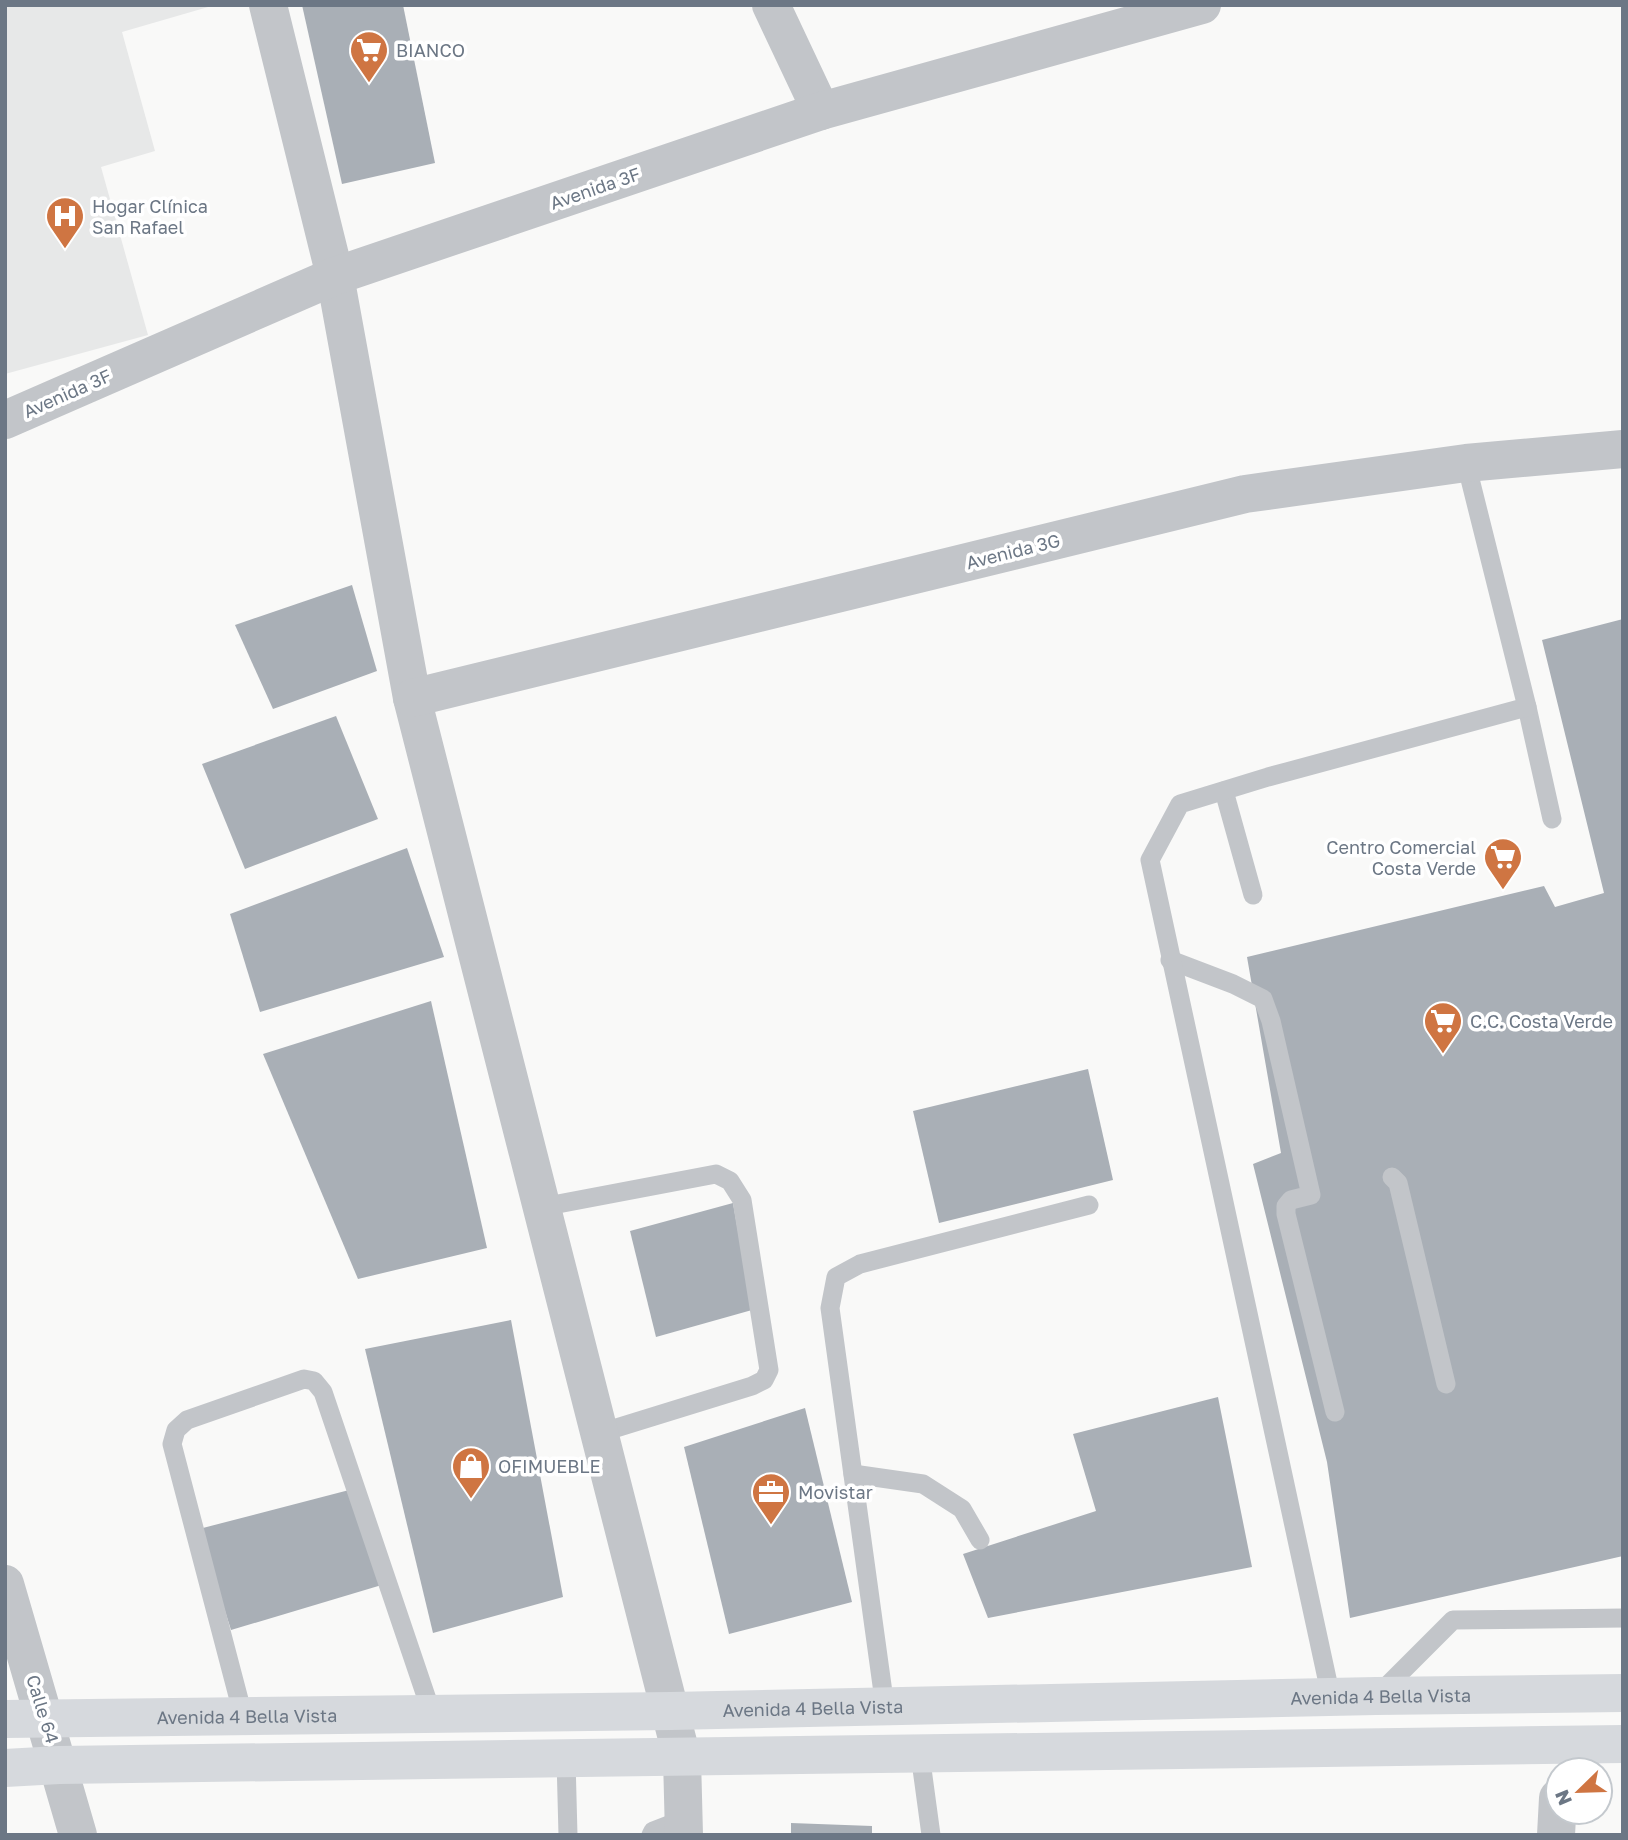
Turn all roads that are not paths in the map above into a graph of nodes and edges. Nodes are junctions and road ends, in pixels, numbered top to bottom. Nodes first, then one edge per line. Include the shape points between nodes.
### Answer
1 (268, 5) edge
2 (771, 5) edge
3 (1202, 5) edge
4 (821, 111) junction
5 (335, 276) junction
6 (5, 420) edge
7 (1623, 449) edge
8 (1466, 463) junction
9 (412, 698) junction
10 (1527, 707) junction
11 (1224, 790) junction
12 (1552, 820) dead end
13 (1253, 895) dead end
14 (1170, 960) junction
15 (1392, 1177) dead end
16 (1089, 1205) dead end
17 (542, 1208) junction
18 (1446, 1384) dead end
19 (1335, 1412) dead end
20 (600, 1433) junction
21 (853, 1474) junction
22 (980, 1540) dead end
23 (5, 1584) edge
24 (1623, 1618) edge
25 (1623, 1693) edge
26 (1376, 1696) junction
27 (1331, 1697) junction
28 (885, 1707) junction
29 (671, 1711) junction
30 (432, 1714) junction
31 (243, 1715) junction
32 (45, 1718) junction
33 (5, 1719) edge
34 (1623, 1744) edge
35 (920, 1754) junction
36 (1565, 1756) edge
37 (1544, 1757) edge
38 (682, 1758) junction
39 (566, 1759) junction
40 (59, 1765) junction
41 (5, 1768) edge
42 (673, 1830) edge
43 (78, 1835) edge
44 (568, 1835) edge
45 (931, 1835) edge

1 - 5 street
2 - 4 street
3 - 4 street, Avenida 3F
4 - 5 street, Avenida 3F
5 - 6 street, Avenida 3F
5 - 9 street
7 - 8 street, Avenida 3G
8 - 9 street, Avenida 3G via 1245,494
8 - 10 lane
9 - 17 street
10 - 11 lane
10 - 12 lane
11 - 13 lane
11 - 14 lane via 1180,804 1150,860
14 - 19 lane via 1263,999 1311,1195 1291,1200 1286,1214
14 - 27 lane
15 - 18 lane via 1398,1183
16 - 21 lane via 860,1264 836,1277 830,1308
17 - 20 street
17 - 20 lane via 716,1174 730,1181 742,1200 769,1370 764,1380
20 - 29 street
21 - 22 lane via 923,1484 962,1509
21 - 28 lane
23 - 32 street, Calle 64
24 - 26 lane via 1453,1620
25 - 26 street, Avenida 4 Bella Vista
26 - 27 street, Avenida 4 Bella Vista
27 - 28 street, Avenida 4 Bella Vista
28 - 29 street, Avenida 4 Bella Vista
29 - 30 street, Avenida 4 Bella Vista
29 - 38 street
30 - 31 street, Avenida 4 Bella Vista
30 - 31 lane via 323,1392 314,1381 304,1379 187,1420 176,1430 172,1444
31 - 32 street, Avenida 4 Bella Vista
32 - 33 street, Avenida 4 Bella Vista
32 - 40 street, Calle 64
34 - 36 street
35 - 37 street
35 - 38 street
35 - 45 lane
38 - 39 street
38 - 42 street
39 - 40 street
39 - 44 lane
40 - 41 street
40 - 43 street, Calle 64

